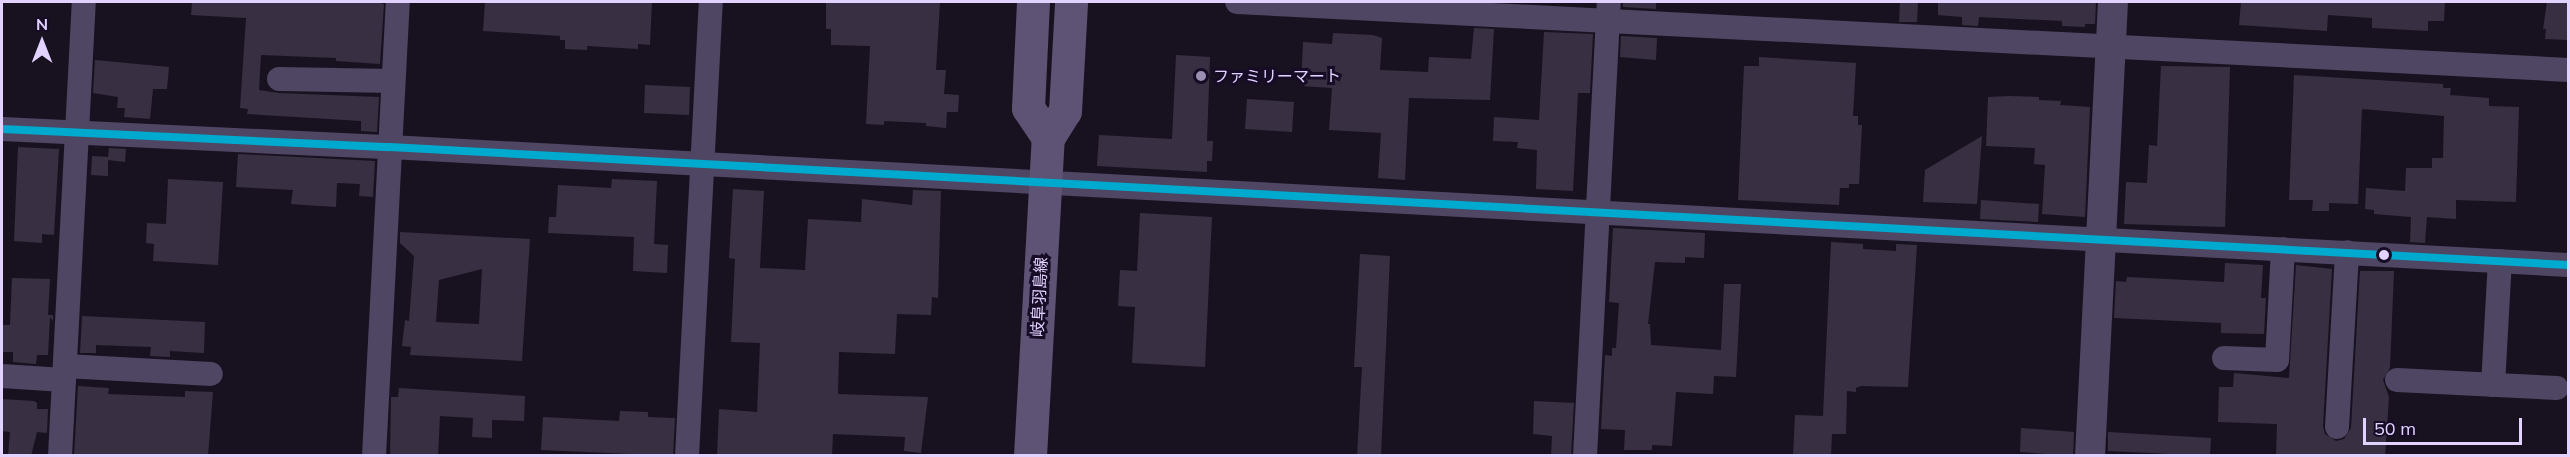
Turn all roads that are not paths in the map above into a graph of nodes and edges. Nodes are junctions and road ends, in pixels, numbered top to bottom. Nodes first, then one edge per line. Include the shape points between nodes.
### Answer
1 (84, 2) edge
2 (398, 2) edge
3 (711, 2) edge
4 (1033, 2) edge
5 (1071, 2) edge
6 (1238, 2) edge
7 (2113, 2) edge
8 (1609, 11) edge
9 (2111, 46) junction
10 (2568, 70) edge
11 (279, 79) dead end
12 (393, 81) junction
13 (2, 129) edge
14 (79, 132) junction
15 (1048, 138) junction
16 (390, 147) junction
17 (703, 164) junction
18 (1046, 184) junction
19 (1596, 211) junction
20 (2101, 239) junction
21 (2283, 249) junction
22 (2347, 252) junction
23 (2500, 261) junction
24 (2568, 265) edge
25 (2224, 358) dead end
26 (64, 373) junction
27 (211, 374) dead end
28 (2, 376) edge
29 (2397, 380) dead end
30 (2493, 385) junction
31 (2556, 388) dead end
32 (2337, 427) dead end
33 (60, 456) edge
34 (374, 456) edge
35 (687, 456) edge
36 (1030, 456) edge
37 (1585, 456) edge
38 (2090, 456) edge

1 - 14 street
2 - 12 street
3 - 17 street
4 - 15 main road via 1028,108
5 - 15 main road, 岐阜羽島線 via 1065,111
6 - 8 street
7 - 9 street
8 - 9 street
8 - 19 street
9 - 10 street
9 - 20 street
11 - 12 street
12 - 16 street
13 - 14 street
14 - 16 street
14 - 26 street
15 - 18 main road, 岐阜羽島線
16 - 17 street
16 - 34 street
17 - 18 street
17 - 35 street
18 - 19 street
18 - 36 main road, 岐阜羽島線
19 - 20 street
19 - 37 street
20 - 21 street
20 - 38 street
21 - 22 street
21 - 25 street via 2277,360
22 - 23 street
22 - 32 street
23 - 24 street
23 - 30 street
26 - 27 street
26 - 28 street
26 - 33 street
29 - 30 street
30 - 31 street

